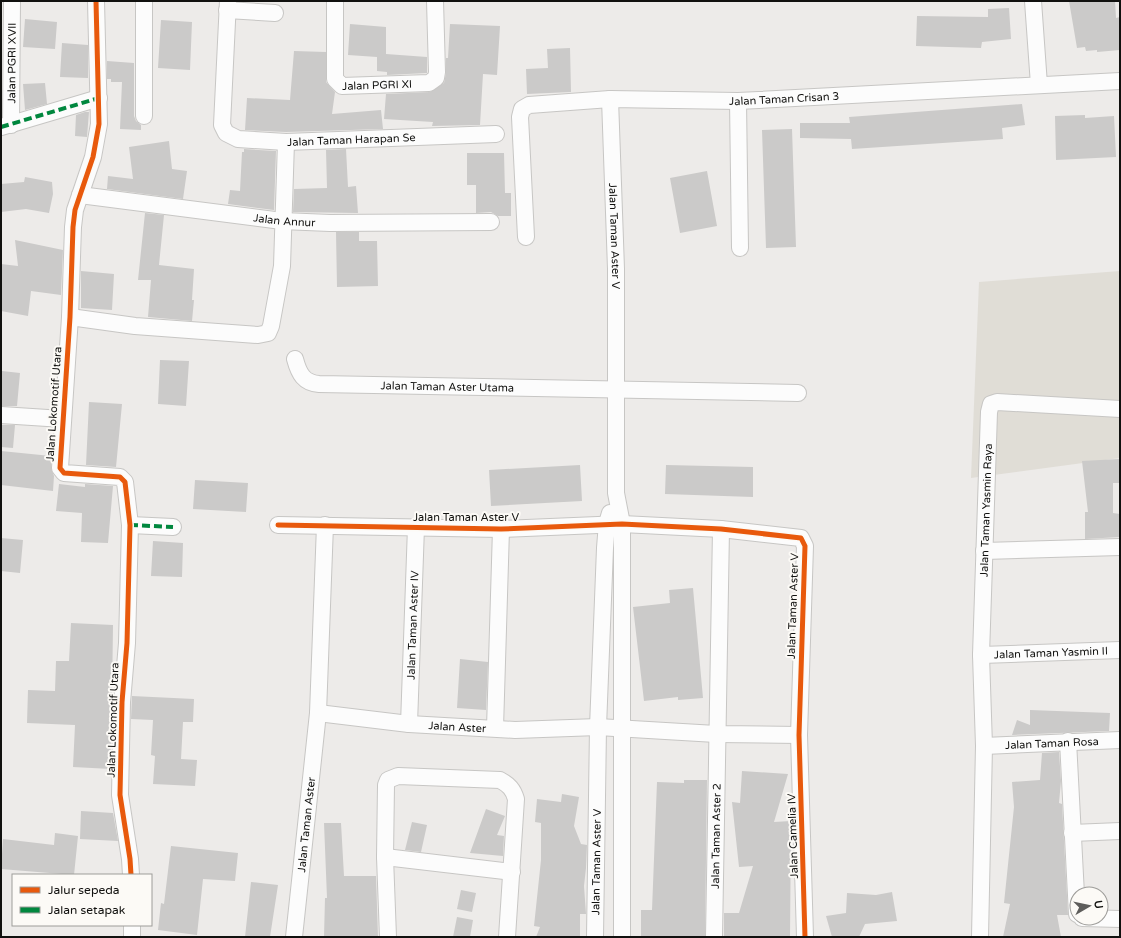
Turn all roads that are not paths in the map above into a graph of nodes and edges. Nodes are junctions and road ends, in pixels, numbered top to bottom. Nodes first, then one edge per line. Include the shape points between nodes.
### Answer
1 (12, 1) edge
2 (96, 1) edge
3 (144, 1) edge
4 (335, 1) edge
5 (435, 1) edge
6 (1033, 1) edge
7 (228, 5) edge
8 (275, 13) dead end
9 (1120, 81) edge
10 (1039, 86) junction
11 (99, 98) junction
12 (610, 99) junction
13 (738, 101) junction
14 (144, 116) dead end
15 (6, 126) edge
16 (496, 134) dead end
17 (286, 142) junction
18 (80, 195) junction
19 (282, 221) junction
20 (491, 222) dead end
21 (526, 237) dead end
22 (740, 248) dead end
23 (70, 317) junction
24 (295, 359) dead end
25 (615, 388) junction
26 (798, 392) dead end
27 (1120, 409) edge
28 (1, 414) edge
29 (63, 419) junction
30 (278, 524) dead end
31 (614, 524) junction
32 (130, 525) junction
33 (325, 525) junction
34 (173, 527) dead end
35 (416, 527) junction
36 (501, 529) junction
37 (721, 529) junction
38 (1120, 548) edge
39 (984, 551) junction
40 (1120, 650) edge
41 (981, 655) junction
42 (318, 713) junction
43 (410, 724) junction
44 (598, 727) junction
45 (495, 728) junction
46 (621, 729) junction
47 (716, 734) junction
48 (800, 735) junction
49 (1120, 740) edge
50 (1068, 741) junction
51 (984, 746) junction
52 (1120, 831) edge
53 (1072, 833) junction
54 (385, 857) junction
55 (512, 872) junction
56 (131, 874) edge
57 (1075, 886) edge
58 (1109, 919) edge
59 (1120, 919) edge
60 (132, 926) edge
61 (132, 937) edge
62 (294, 937) edge
63 (388, 937) edge
64 (507, 937) edge
65 (595, 937) edge
66 (622, 937) edge
67 (714, 937) edge
68 (805, 937) edge
69 (980, 937) edge

1 - 15 street, Jalan PGRI XVII
2 - 11 street, Jalan Lokomotif Utara
3 - 14 street
4 - 5 street, Jalan PGRI XI via 334,73 337,83 342,86 429,83 436,78
6 - 10 street
7 - 8 street
7 - 17 street via 223,129 238,138
9 - 10 street, Jalan Taman Crisan 3
10 - 13 street, Jalan Taman Crisan 3
11 - 15 street
11 - 18 street, Jalan Lokomotif Utara via 99,124 94,151
12 - 13 street, Jalan Taman Crisan 3
12 - 21 street, Jalan Taman Crisan 3 via 529,105 522,109 520,117
12 - 25 street, Jalan Taman Aster V via 616,270
13 - 22 street
16 - 17 street, Jalan Taman Harapan Se
17 - 19 street, Jalan Taman Harapan Se
18 - 19 street, Jalan Annur
18 - 23 street, Jalan Lokomotif Utara via 73,227
19 - 20 street, Jalan Annur
19 - 23 street, Jalan Taman Harapan Se via 282,266 268,333 258,335 143,326
23 - 29 street, Jalan Lokomotif Utara
24 - 25 street, Jalan Taman Aster Utama via 300,374 310,384
25 - 26 street, Jalan Taman Aster Utama
25 - 31 street, Jalan Taman Aster V
27 - 39 street, Jalan Taman Yasmin Raya via 997,402 991,404
28 - 29 street
29 - 32 street, Jalan Lokomotif Utara via 61,471 120,477 124,482
30 - 33 street, Jalan Taman Aster V
31 - 36 street, Jalan Taman Aster V
31 - 37 street, Jalan Taman Aster V
31 - 44 street, Jalan Taman Aster V
31 - 46 street, Jalan Taman Aster V
32 - 34 street
32 - 56 street, Jalan Lokomotif Utara via 120,795
33 - 35 street, Jalan Taman Aster V
33 - 42 street
35 - 36 street, Jalan Taman Aster V
35 - 43 street, Jalan Taman Aster IV
36 - 45 street, Jalan Taman Aster V
37 - 47 street
37 - 48 street, Jalan Taman Aster V via 802,538 805,546
38 - 39 street
39 - 41 street, Jalan Taman Yasmin Raya
40 - 41 street, Jalan Taman Yasmin II
41 - 51 street, Jalan Taman Yasmin Raya
42 - 43 street, Jalan Aster
42 - 62 street, Jalan Taman Aster
43 - 45 street, Jalan Aster
44 - 45 street, Jalan Aster via 515,730
44 - 46 street, Jalan Aster
44 - 65 street, Jalan Taman Aster V
46 - 47 street
46 - 66 street, Jalan Taman Aster V
47 - 48 street
47 - 67 street, Jalan Taman Aster 2
48 - 68 street, Jalan Camelia IV
49 - 50 street, Jalan Taman Rosa
50 - 51 street, Jalan Taman Rosa
50 - 53 street
51 - 69 street
52 - 53 street
53 - 57 street
54 - 55 street
54 - 55 street via 388,780 398,776 500,780 509,784 516,799
54 - 63 street
55 - 64 street
58 - 59 street
60 - 61 street

